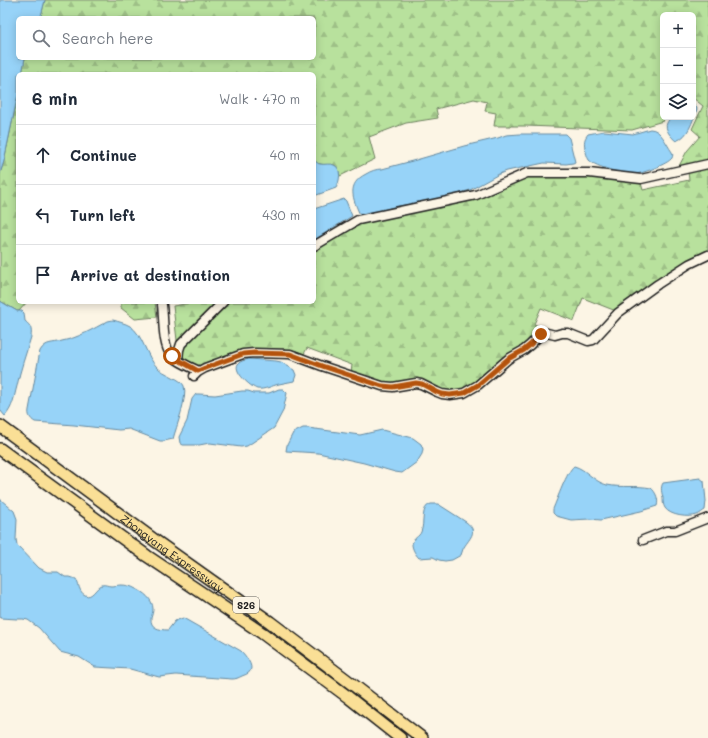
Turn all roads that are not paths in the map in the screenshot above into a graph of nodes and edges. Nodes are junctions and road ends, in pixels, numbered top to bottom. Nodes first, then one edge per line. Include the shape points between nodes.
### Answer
1 (708, 164) edge
2 (316, 245) edge
3 (708, 255) edge
4 (222, 304) edge
5 (162, 305) dead end
6 (178, 360) junction
7 (0, 426) edge
8 (0, 449) edge
9 (708, 518) edge
10 (643, 540) dead end
11 (400, 738) edge
12 (422, 738) edge

1 - 2 street via 641,179 589,173 528,173 476,195 358,220
3 - 6 street via 689,264 618,313 593,340 588,341 568,332 555,335 547,332 541,334 524,350 508,359 478,385 464,393 442,394 416,383 382,386 290,354 243,354 196,374
4 - 6 street via 181,344
5 - 6 street via 165,343 172,356
7 - 12 highway, Zhongyang Expressway / S26 via 302,646
8 - 11 highway, Zhongyang Expressway / S26 via 147,556 262,633
9 - 10 street

